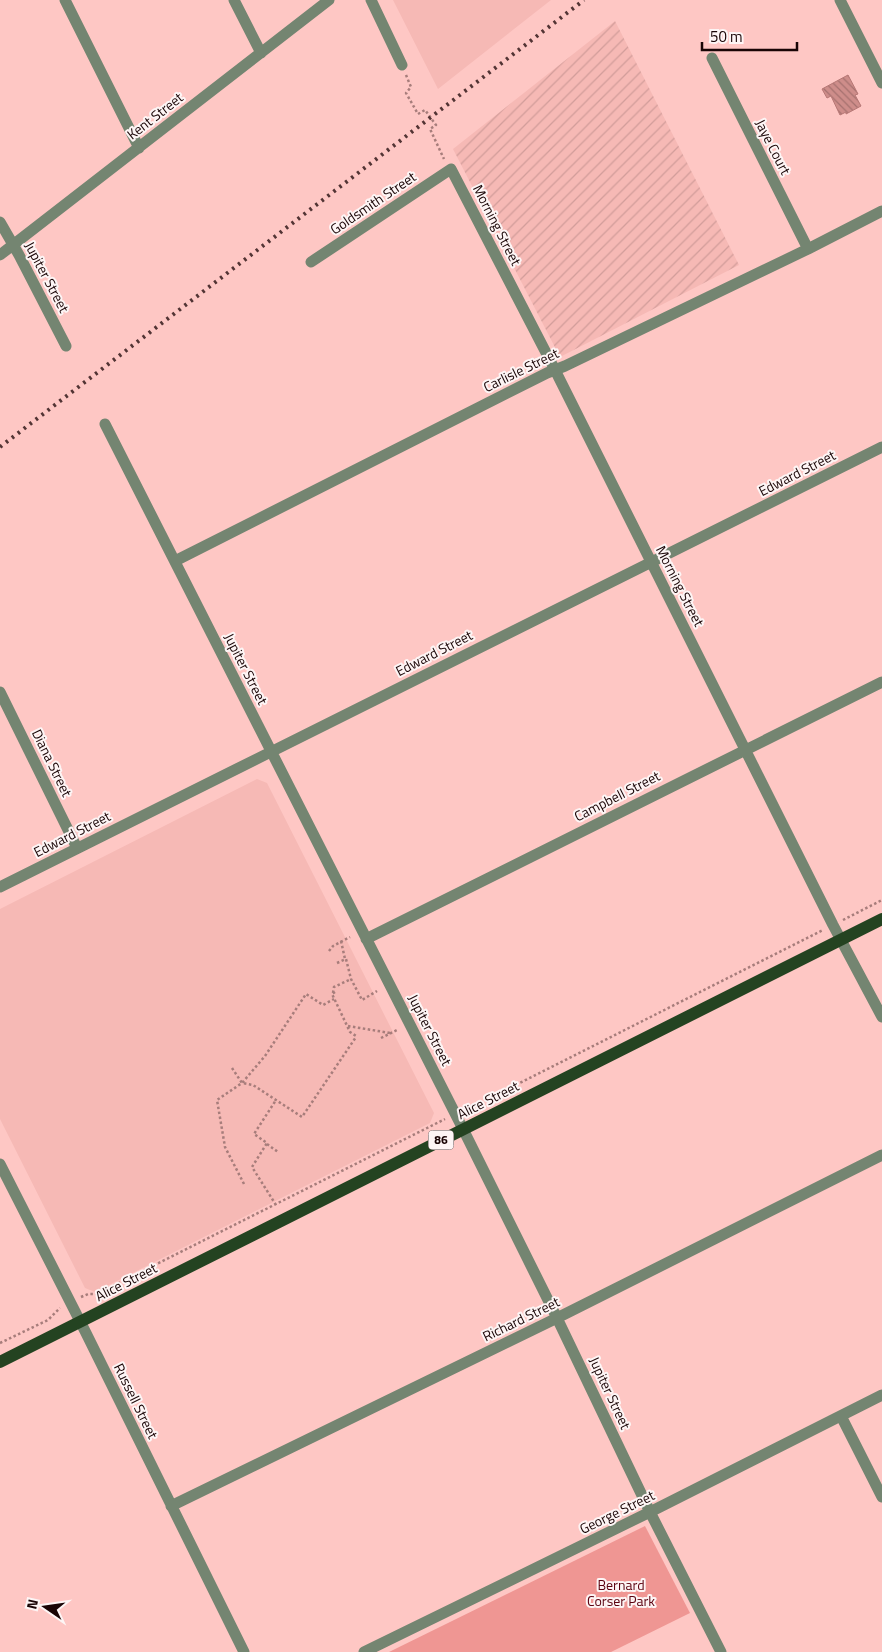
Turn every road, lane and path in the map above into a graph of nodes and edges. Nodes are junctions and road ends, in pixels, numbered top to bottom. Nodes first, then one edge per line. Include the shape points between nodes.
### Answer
1 (65, 0) edge
2 (234, 0) edge
3 (329, 0) edge
4 (371, 0) edge
5 (840, 0) edge
6 (261, 53) junction
7 (712, 58) dead end
8 (402, 65) joint
9 (882, 82) edge
10 (139, 148) junction
11 (444, 159) dead end
12 (451, 169) joint
13 (882, 211) edge
14 (0, 222) edge
15 (12, 245) junction
16 (808, 249) junction
17 (0, 255) edge
18 (311, 262) dead end
19 (66, 346) dead end
20 (555, 370) junction
21 (105, 424) dead end
22 (882, 447) edge
23 (175, 561) junction
24 (651, 562) junction
25 (882, 682) edge
26 (0, 692) edge
27 (745, 750) junction
28 (271, 751) junction
29 (77, 848) junction
30 (0, 887) edge
31 (882, 900) edge
32 (882, 919) edge
33 (842, 920) dead end
34 (824, 929) dead end
35 (350, 937) dead end
36 (366, 938) junction
37 (842, 939) junction
38 (341, 941) junction
39 (329, 951) dead end
40 (345, 960) junction
41 (337, 963) dead end
42 (351, 979) junction
43 (377, 991) dead end
44 (334, 999) junction
45 (882, 1017) edge
46 (348, 1026) junction
47 (397, 1030) dead end
48 (390, 1033) junction
49 (381, 1038) dead end
50 (232, 1068) dead end
51 (242, 1084) junction
52 (276, 1100) junction
53 (467, 1108) dead end
54 (443, 1120) dead end
55 (463, 1129) junction
56 (267, 1144) junction
57 (278, 1152) dead end
58 (882, 1155) edge
59 (0, 1164) edge
60 (244, 1184) dead end
61 (276, 1205) junction
62 (81, 1298) dead end
63 (60, 1308) dead end
64 (557, 1318) junction
65 (80, 1321) junction
66 (0, 1343) edge
67 (0, 1362) edge
68 (882, 1395) edge
69 (841, 1416) junction
70 (882, 1497) edge
71 (170, 1506) junction
72 (650, 1512) junction
73 (244, 1652) edge
74 (364, 1652) edge
75 (721, 1652) edge

1 - 10 street
2 - 6 street
3 - 6 street, Kent Street
4 - 8 street
5 - 9 street
6 - 10 street, Kent Street
7 - 16 street, Jaye Court
8 - 11 path via 411,87 406,93 418,114 425,110 436,125 430,129
10 - 15 street, Kent Street
12 - 18 street, Goldsmith Street
12 - 20 street, Morning Street
13 - 16 street, Carlisle Street
14 - 15 street, Jupiter Street
15 - 17 street, Kent Street
15 - 19 street, Jupiter Street
16 - 20 street, Carlisle Street
20 - 23 street, Carlisle Street
20 - 24 street, Morning Street
21 - 23 street, Jupiter Street
22 - 24 street, Edward Street
23 - 28 street, Jupiter Street
24 - 27 street, Morning Street
24 - 28 street, Edward Street
25 - 27 street, Campbell Street
26 - 29 street, Diana Street
27 - 36 street, Campbell Street
27 - 37 street, Morning Street
28 - 29 street, Edward Street
28 - 36 street, Jupiter Street
29 - 30 street, Edward Street
31 - 33 path
32 - 37 main road, Alice Street / 86
34 - 53 path
35 - 38 path
36 - 55 street, Jupiter Street
37 - 45 street, Morning Street
37 - 55 main road, Alice Street / 86
38 - 39 path
38 - 40 path
40 - 41 path
40 - 42 path
42 - 43 path via 362,1000
42 - 44 path via 334,987
44 - 46 path
44 - 51 path via 323,1005 306,994 266,1056
46 - 48 path
46 - 52 path via 357,1037 302,1117
47 - 48 path
48 - 49 path
50 - 51 path
51 - 52 path via 253,1085
51 - 60 path via 217,1100 225,1148
52 - 56 path via 254,1134
54 - 61 path
55 - 64 street, Jupiter Street
55 - 65 main road, Alice Street / 86
56 - 57 path
56 - 61 path via 252,1167
58 - 64 street, Richard Street
59 - 65 street, Russell Street
61 - 62 path via 97,1294
63 - 66 path via 48,1320
64 - 71 street, Richard Street
64 - 72 street, Jupiter Street
65 - 67 main road, Alice Street / 86
65 - 71 street, Russell Street
68 - 69 street, George Street
69 - 70 street
69 - 72 street, George Street
71 - 73 street, Russell Street
72 - 74 street, George Street
72 - 75 street, Jupiter Street

